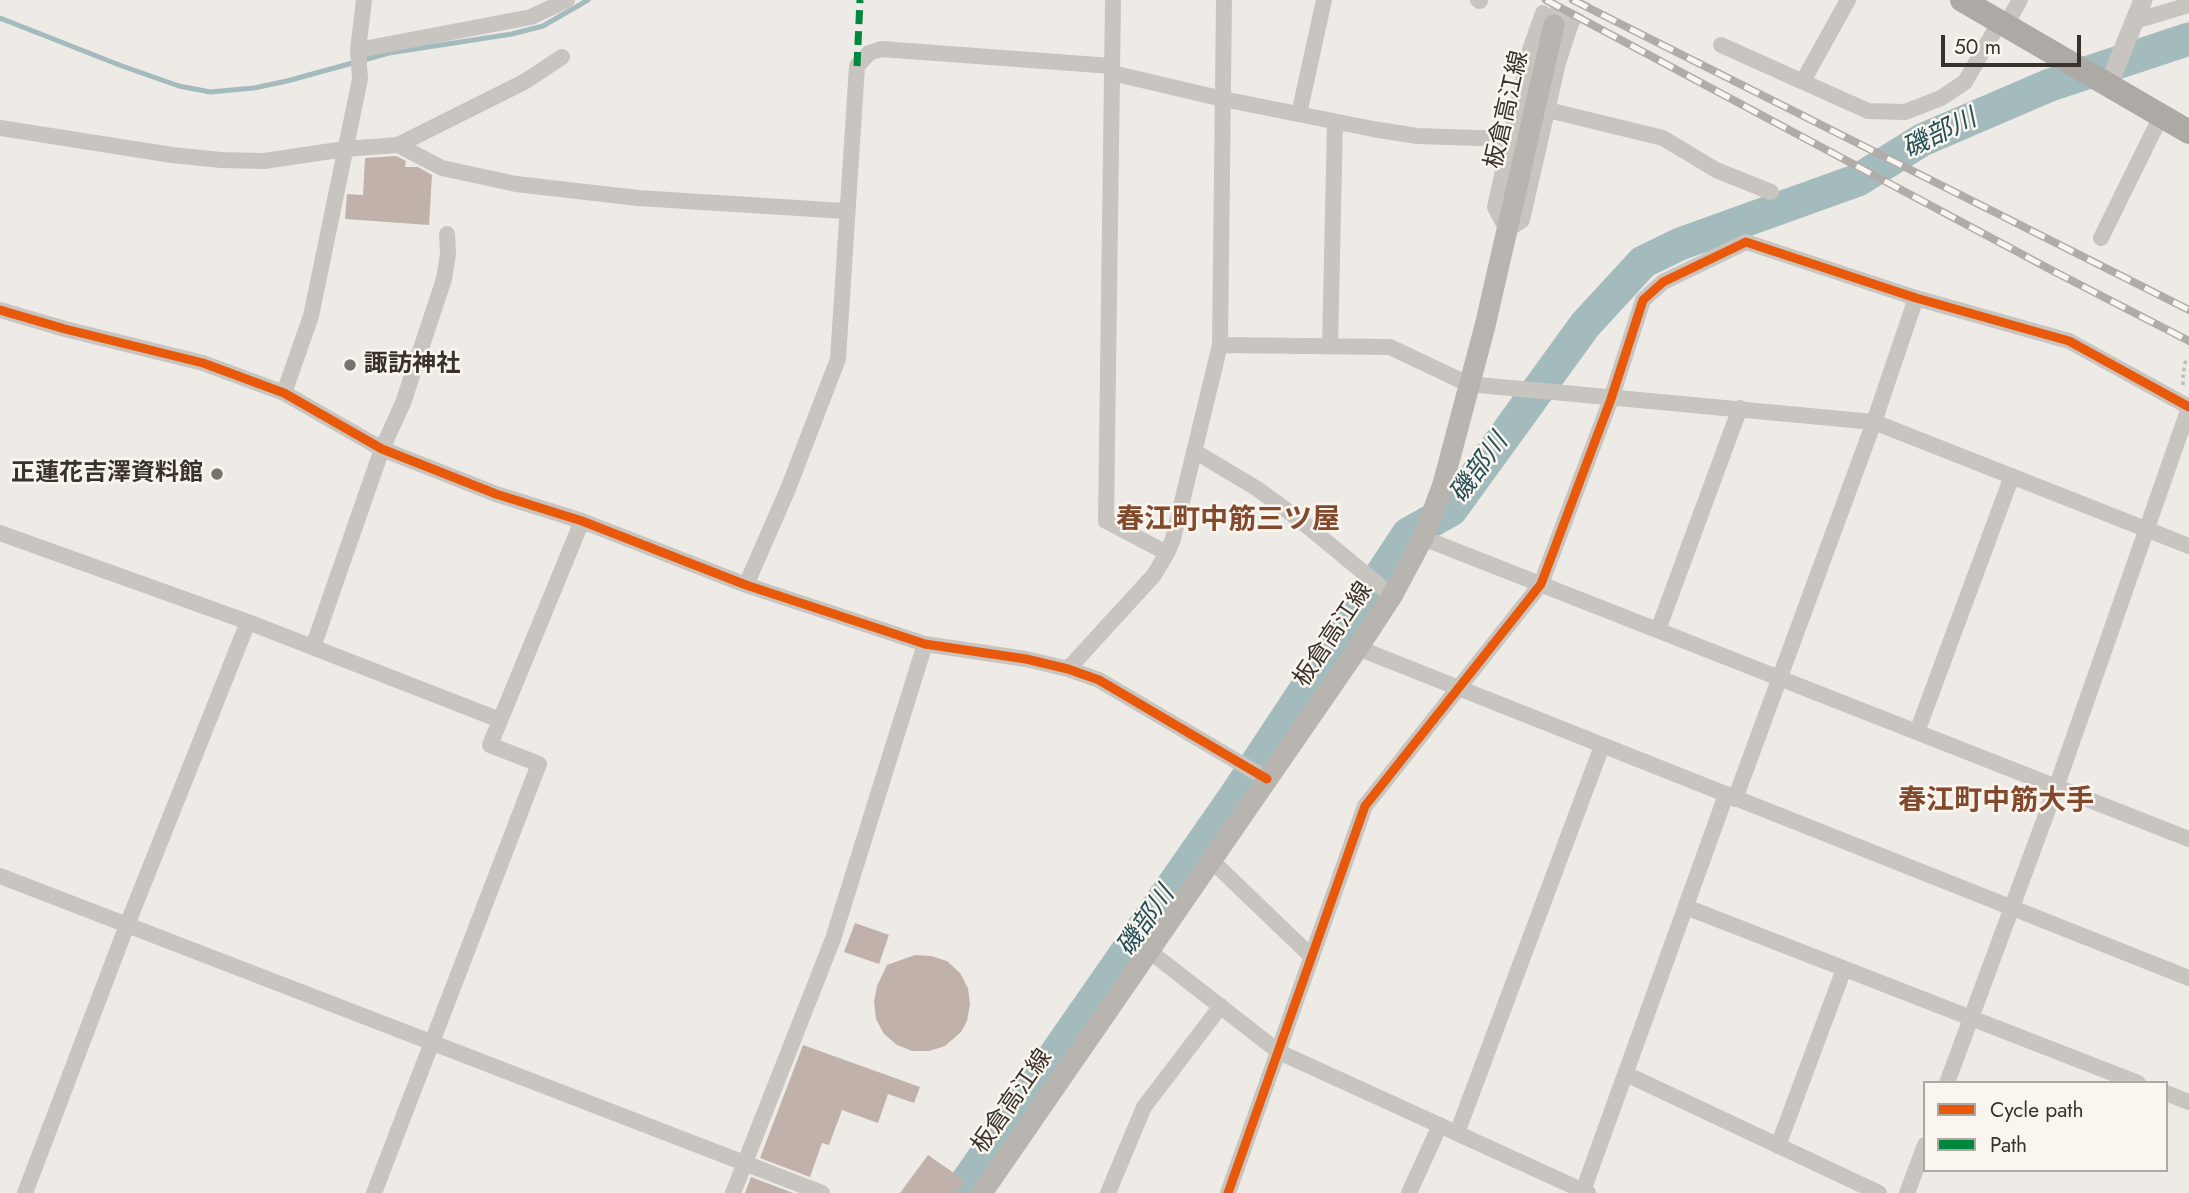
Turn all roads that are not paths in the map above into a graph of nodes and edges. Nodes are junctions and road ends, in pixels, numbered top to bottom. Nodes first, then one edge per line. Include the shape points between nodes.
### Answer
1 (363, 0) edge
2 (566, 0) edge
3 (1113, 0) edge
4 (1224, 0) edge
5 (1324, 0) edge
6 (1848, 0) edge
7 (1962, 0) edge
8 (2020, 0) edge
9 (2143, 0) edge
10 (2189, 5) edge
11 (1556, 22) junction
12 (2133, 24) junction
13 (2002, 25) junction
14 (1721, 45) dead end
15 (358, 50) junction
16 (562, 57) dead end
17 (1112, 69) junction
18 (1802, 82) junction
19 (2108, 86) junction
20 (1223, 99) junction
21 (1548, 110) junction
22 (1299, 114) junction
23 (2161, 116) junction
24 (1335, 122) junction
25 (0, 128) edge
26 (2189, 132) edge
27 (1511, 139) junction
28 (398, 145) junction
29 (345, 149) junction
30 (1771, 192) dead end
31 (846, 211) junction
32 (1507, 230) junction
33 (447, 234) dead end
34 (2101, 238) dead end
35 (1916, 298) junction
36 (0, 310) edge
37 (1220, 345) junction
38 (1330, 347) junction
39 (1468, 384) junction
40 (284, 393) junction
41 (1611, 399) junction
42 (1740, 408) junction
43 (2189, 408) edge
44 (1874, 422) junction
45 (382, 449) junction
46 (1194, 451) junction
47 (2012, 476) junction
48 (582, 521) junction
49 (2146, 528) junction
50 (0, 533) edge
51 (1423, 538) junction
52 (2189, 546) edge
53 (1167, 553) junction
54 (1541, 584) junction
55 (746, 585) junction
56 (1392, 596) junction
57 (248, 622) junction
58 (1658, 630) junction
59 (925, 644) junction
60 (313, 647) junction
61 (1358, 648) junction
62 (1068, 668) junction
63 (1781, 678) junction
64 (1458, 688) junction
65 (500, 720) junction
66 (1917, 732) junction
67 (1602, 746) junction
68 (1267, 779) junction
69 (2056, 788) junction
70 (1731, 797) junction
71 (2189, 839) edge
72 (1211, 860) junction
73 (0, 876) edge
74 (2011, 906) junction
75 (1686, 907) junction
76 (127, 925) junction
77 (1149, 950) junction
78 (1312, 957) junction
79 (1844, 969) junction
80 (2189, 978) edge
81 (1221, 1006) junction
82 (1970, 1019) junction
83 (433, 1044) junction
84 (1279, 1052) junction
85 (1626, 1074) junction
86 (1948, 1081) edge
87 (2133, 1081) edge
88 (2168, 1094) edge
89 (2189, 1102) edge
90 (1440, 1125) junction
91 (1457, 1133) junction
92 (1778, 1146) junction
93 (1923, 1150) edge
94 (744, 1162) junction
95 (1586, 1192) edge
96 (25, 1193) edge
97 (374, 1193) edge
98 (733, 1193) edge
99 (822, 1193) edge
100 (982, 1193) edge
101 (1108, 1193) edge
102 (1228, 1193) edge
103 (1409, 1193) edge
104 (1879, 1193) edge
105 (1907, 1193) edge

1 - 15 street
2 - 15 street via 531,17
3 - 17 street
4 - 20 street
5 - 22 street
6 - 18 street
7 - 13 main road
8 - 13 street
9 - 12 street
10 - 12 street
11 - 21 street
11 - 27 street via 1530,50
11 - 32 main road, 板倉高江線
12 - 19 street
13 - 18 street via 1965,82 1941,98 1905,112 1868,111
13 - 19 main road
14 - 18 street
15 - 29 street via 360,79
16 - 28 street via 524,82
17 - 20 street
17 - 31 street via 881,49 869,52 857,66
17 - 53 street via 1106,521
19 - 23 main road
20 - 22 street
20 - 37 street
21 - 30 street via 1663,138 1716,170
21 - 32 street via 1522,220
22 - 24 street
23 - 26 main road
23 - 34 street
24 - 27 street via 1416,136
24 - 38 street
25 - 29 street via 221,159 264,161
27 - 32 street via 1495,207
28 - 29 street
28 - 31 street via 442,168 516,184 638,198
29 - 40 street via 311,316
31 - 55 street via 838,359
32 - 39 main road, 板倉高江線
33 - 45 street via 444,279
35 - 41 street via 1746,242 1663,282 1643,300
35 - 43 street via 2068,341
35 - 44 street
36 - 40 street via 203,363
37 - 38 street
37 - 46 street
38 - 39 street via 1391,347
39 - 41 street
39 - 51 main road, 板倉高江線 via 1443,484
40 - 45 street
41 - 42 street
41 - 54 street
42 - 44 street
42 - 58 street
43 - 49 street
44 - 47 street
44 - 63 street
45 - 48 street via 496,494
45 - 60 street
46 - 53 street
46 - 56 street via 1300,520
47 - 49 street
47 - 66 street
48 - 55 street
48 - 65 street
49 - 52 street
49 - 69 street
50 - 57 street
51 - 54 street
51 - 56 main road, 板倉高江線
53 - 62 street via 1154,575
54 - 58 street
54 - 64 street
55 - 59 street
56 - 61 main road, 板倉高江線
57 - 60 street
57 - 76 street
58 - 63 street
59 - 62 street
59 - 94 street via 832,939
60 - 65 street
61 - 64 street
61 - 68 main road, 板倉高江線
62 - 68 street via 1129,696
63 - 66 street
63 - 70 street
64 - 67 street
64 - 78 street via 1364,806
65 - 83 street via 490,745 539,764
66 - 69 street
67 - 70 street
67 - 91 street
68 - 72 main road, 板倉高江線
69 - 71 street
69 - 74 street
70 - 74 street
70 - 75 street
72 - 77 main road, 板倉高江線
72 - 78 street
73 - 76 street
74 - 80 street
74 - 82 street
75 - 79 street
75 - 85 street
76 - 83 street
76 - 96 street
77 - 81 street
77 - 100 main road, 板倉高江線
78 - 84 street
79 - 82 street
79 - 92 street
81 - 84 street
81 - 101 street via 1144,1107
82 - 86 street
82 - 87 street
83 - 94 street
83 - 97 street
84 - 90 street
84 - 102 street
85 - 92 street
85 - 95 street
88 - 89 street
90 - 91 street
90 - 103 street
91 - 95 street
92 - 104 street
93 - 105 street
94 - 98 street
94 - 99 street

